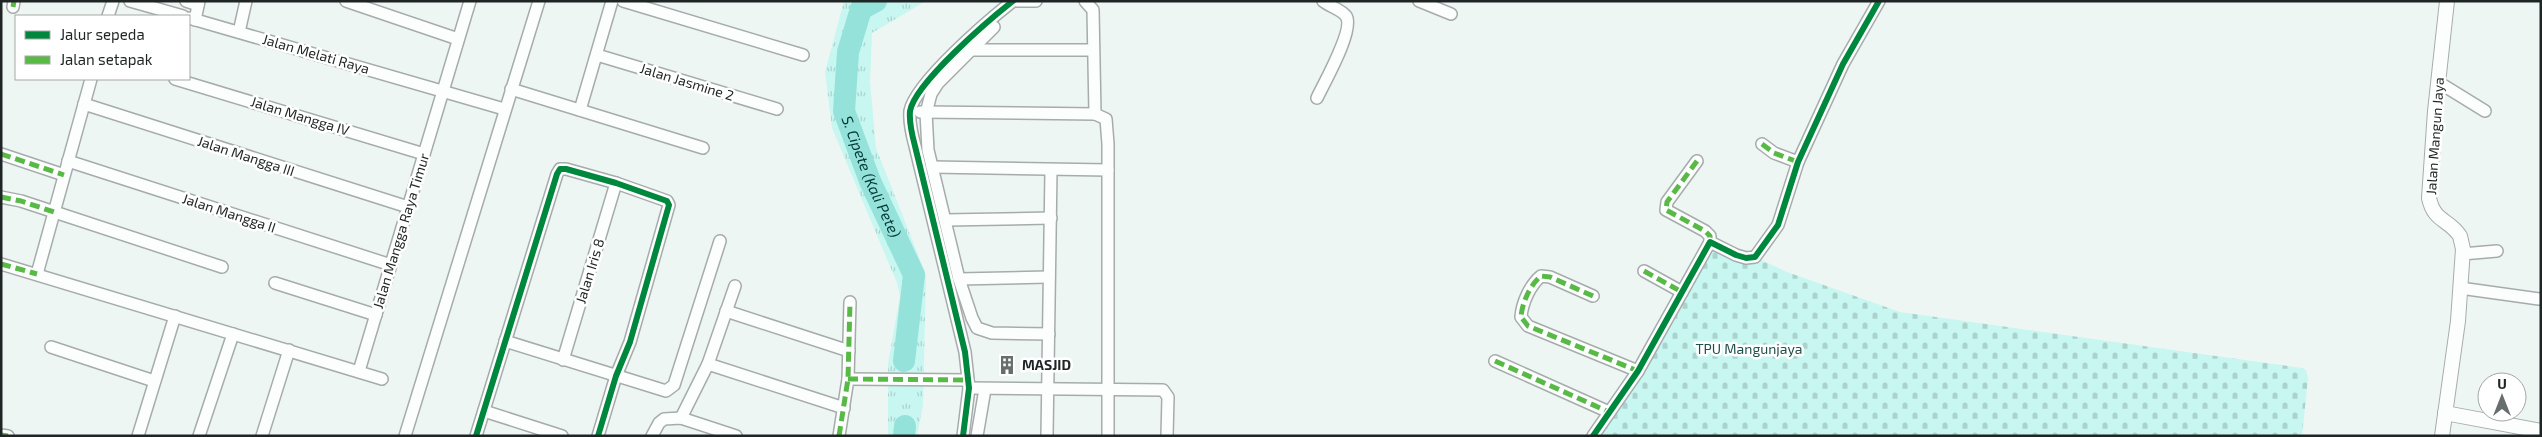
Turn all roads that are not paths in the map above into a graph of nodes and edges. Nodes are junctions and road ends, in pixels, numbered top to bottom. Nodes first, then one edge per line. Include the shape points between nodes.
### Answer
1 (113, 1) edge
2 (130, 1) edge
3 (186, 1) edge
4 (246, 1) edge
5 (346, 1) edge
6 (470, 1) edge
7 (539, 1) edge
8 (612, 1) edge
9 (623, 1) edge
10 (1036, 1) edge
11 (1085, 1) edge
12 (1323, 1) edge
13 (1419, 1) edge
14 (1879, 1) edge
15 (2447, 1) edge
16 (1016, 2) edge
17 (198, 3) edge
18 (1451, 14) dead end
19 (108, 15) edge
20 (179, 15) edge
21 (192, 19) edge
22 (239, 32) junction
23 (458, 39) junction
24 (960, 49) junction
25 (972, 50) junction
26 (1093, 50) junction
27 (597, 55) junction
28 (803, 55) dead end
29 (91, 80) edge
30 (178, 80) edge
31 (2438, 82) junction
32 (510, 89) junction
33 (443, 90) junction
34 (1317, 98) dead end
35 (84, 104) junction
36 (504, 109) junction
37 (778, 109) dead end
38 (580, 110) junction
39 (910, 111) junction
40 (2485, 111) dead end
41 (926, 113) junction
42 (1096, 114) junction
43 (1762, 144) dead end
44 (703, 148) dead end
45 (1, 154) edge
46 (424, 154) junction
47 (68, 160) junction
48 (1697, 161) dead end
49 (1798, 162) junction
50 (932, 167) junction
51 (1051, 170) junction
52 (1108, 170) junction
53 (64, 176) junction
54 (616, 183) junction
55 (1, 198) edge
56 (408, 207) junction
57 (54, 212) junction
58 (1051, 218) junction
59 (946, 220) junction
60 (720, 241) dead end
61 (1710, 242) junction
62 (2497, 251) dead end
63 (2462, 254) junction
64 (1, 264) edge
65 (390, 265) junction
66 (222, 267) dead end
67 (1644, 271) dead end
68 (36, 274) junction
69 (1048, 277) junction
70 (959, 279) junction
71 (275, 283) dead end
72 (735, 286) dead end
73 (2460, 288) junction
74 (1682, 292) junction
75 (1592, 296) dead end
76 (2539, 299) dead end
77 (850, 302) dead end
78 (726, 311) junction
79 (376, 315) junction
80 (174, 316) junction
81 (233, 334) junction
82 (1049, 334) junction
83 (505, 341) junction
84 (51, 347) dead end
85 (289, 350) junction
86 (849, 352) junction
87 (563, 360) junction
88 (1495, 361) dead end
89 (708, 364) junction
90 (359, 371) junction
91 (1638, 371) junction
92 (616, 376) junction
93 (382, 378) dead end
94 (848, 379) junction
95 (154, 382) junction
96 (969, 384) junction
97 (985, 389) junction
98 (1047, 390) junction
99 (1110, 391) junction
100 (844, 408) junction
101 (484, 411) junction
102 (1609, 412) junction
103 (2445, 413) junction
104 (682, 418) junction
105 (2541, 431) edge
106 (1, 434) edge
107 (8, 436) edge
108 (138, 436) edge
109 (200, 436) edge
110 (262, 436) edge
111 (404, 436) edge
112 (476, 436) edge
113 (562, 436) edge
114 (598, 436) edge
115 (652, 436) edge
116 (736, 436) edge
117 (839, 436) edge
118 (963, 436) edge
119 (977, 436) edge
120 (1047, 436) edge
121 (1108, 436) edge
122 (1167, 436) edge
123 (1593, 436) edge
124 (2442, 436) edge

1 - 19 street
2 - 20 street
3 - 17 street
4 - 22 street
5 - 23 street
6 - 23 street, Jalan Mangga Raya Timur
7 - 32 street
8 - 27 street
9 - 28 street
10 - 16 street
11 - 26 street via 1092,10
12 - 34 street via 1343,13 1348,25
13 - 18 street
14 - 49 street via 1843,64
15 - 31 street, Jalan Mangun Jaya
16 - 24 street
16 - 25 street
17 - 21 street
21 - 22 street, Jalan Melati Raya
22 - 33 street, Jalan Melati Raya
23 - 33 street, Jalan Mangga Raya Timur
24 - 25 street
24 - 39 street via 921,89
25 - 26 street
25 - 41 street via 938,83
26 - 42 street
27 - 37 street, Jalan Jasmine 2
27 - 38 street
29 - 35 street
30 - 46 street, Jalan Mangga IV
31 - 40 street
31 - 63 street, Jalan Mangun Jaya via 2429,198 2436,215 2460,236
32 - 36 street
32 - 38 street
33 - 36 street, Jalan Melati Raya
33 - 46 street, Jalan Mangga Raya Timur
35 - 47 street
35 - 56 street, Jalan Mangga III
36 - 111 street
38 - 44 street
39 - 41 street
39 - 96 street via 912,133 961,334
41 - 42 street
41 - 50 street via 926,138
42 - 52 street via 1106,119
43 - 49 street via 1774,153
45 - 53 street
46 - 56 street, Jalan Mangga Raya Timur
47 - 53 street
47 - 65 street, Jalan Mangga II
48 - 61 street via 1667,202 1666,210 1705,230
49 - 61 street via 1778,225 1755,257 1736,255
50 - 51 street
50 - 59 street
51 - 52 street
51 - 58 street
52 - 99 street
53 - 57 street
54 - 83 street via 560,169
54 - 87 street, Jalan Iris 8
54 - 92 street via 670,205 633,333
55 - 57 street
56 - 65 street, Jalan Mangga Raya Timur
57 - 66 street
57 - 68 street
58 - 59 street
58 - 69 street
59 - 70 street
60 - 92 street via 674,386 666,391
61 - 74 street
62 - 63 street
63 - 73 street, Jalan Mangun Jaya
64 - 68 street
65 - 79 street, Jalan Mangga Raya Timur
67 - 74 street
68 - 80 street
69 - 70 street
69 - 82 street
70 - 82 street via 977,328 992,333
71 - 79 street
72 - 78 street
73 - 76 street
73 - 103 street, Jalan Mangun Jaya
74 - 91 street
75 - 91 street via 1550,277 1540,276 1534,281 1521,317 1528,326
77 - 86 street
78 - 86 street
78 - 89 street
79 - 90 street, Jalan Mangga Raya Timur
80 - 81 street
80 - 95 street
81 - 85 street
81 - 109 street
82 - 98 street
83 - 87 street
83 - 101 street
84 - 95 street
85 - 90 street
85 - 110 street
86 - 94 street
87 - 92 street
88 - 102 street
89 - 100 street
89 - 104 street
90 - 93 street
91 - 102 street
92 - 114 street
94 - 96 street
94 - 100 street
95 - 108 street
96 - 97 street
96 - 118 street
97 - 98 street
97 - 119 street
98 - 99 street
98 - 120 street
99 - 121 street
99 - 122 street via 1163,390 1167,393
100 - 117 street
101 - 112 street
101 - 113 street
102 - 123 street
103 - 105 street
103 - 124 street, Jalan Mangun Jaya
104 - 115 street via 664,419
104 - 116 street
106 - 107 street

